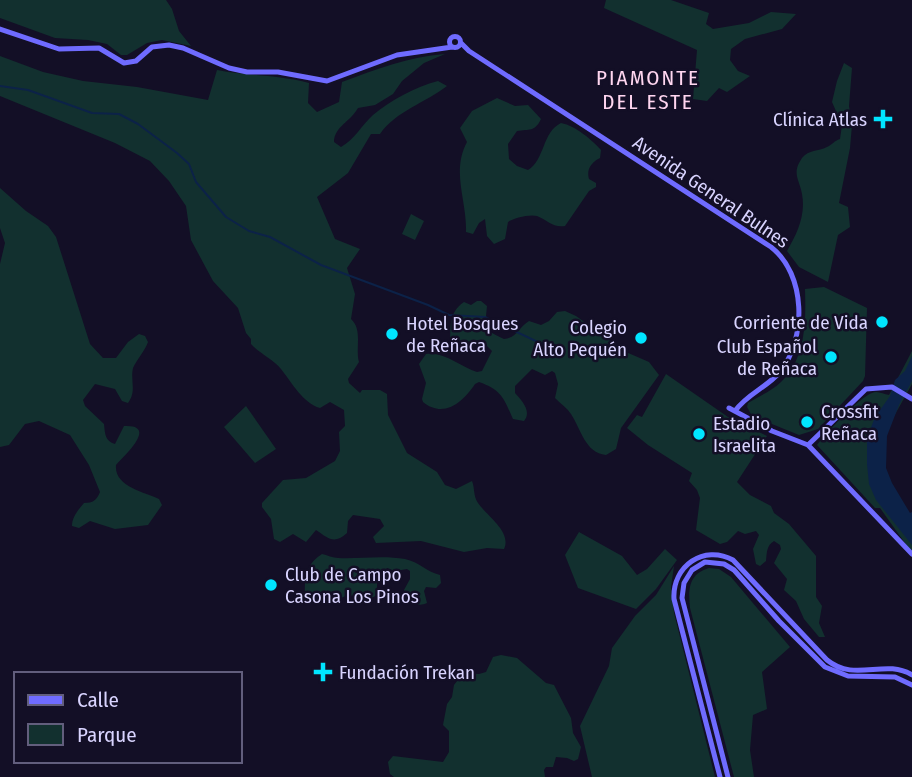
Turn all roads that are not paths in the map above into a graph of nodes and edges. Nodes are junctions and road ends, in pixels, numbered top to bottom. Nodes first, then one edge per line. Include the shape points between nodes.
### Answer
1 (0, 29) edge
2 (910, 397) edge
3 (744, 399) junction
4 (742, 415) junction
5 (808, 445) junction
6 (912, 554) edge
7 (909, 674) edge
8 (909, 683) edge
9 (720, 777) edge
10 (728, 777) edge

1 - 3 street, Avenida General Bulnes via 59,49 99,48 124,63 134,63 152,47 164,45 241,71 327,81 387,58 432,48 455,44 470,51 780,254 798,292 794,342 779,373
2 - 5 street via 892,387 866,389
3 - 4 street
3 - 4 street, Avenida General Bulnes via 732,409
4 - 5 street
5 - 6 street
7 - 9 street via 895,669 851,671 834,665 733,560 715,554 694,559 680,572 674,595
8 - 10 street via 895,677 848,676 830,670 731,568 716,562 698,565 685,580 682,598

